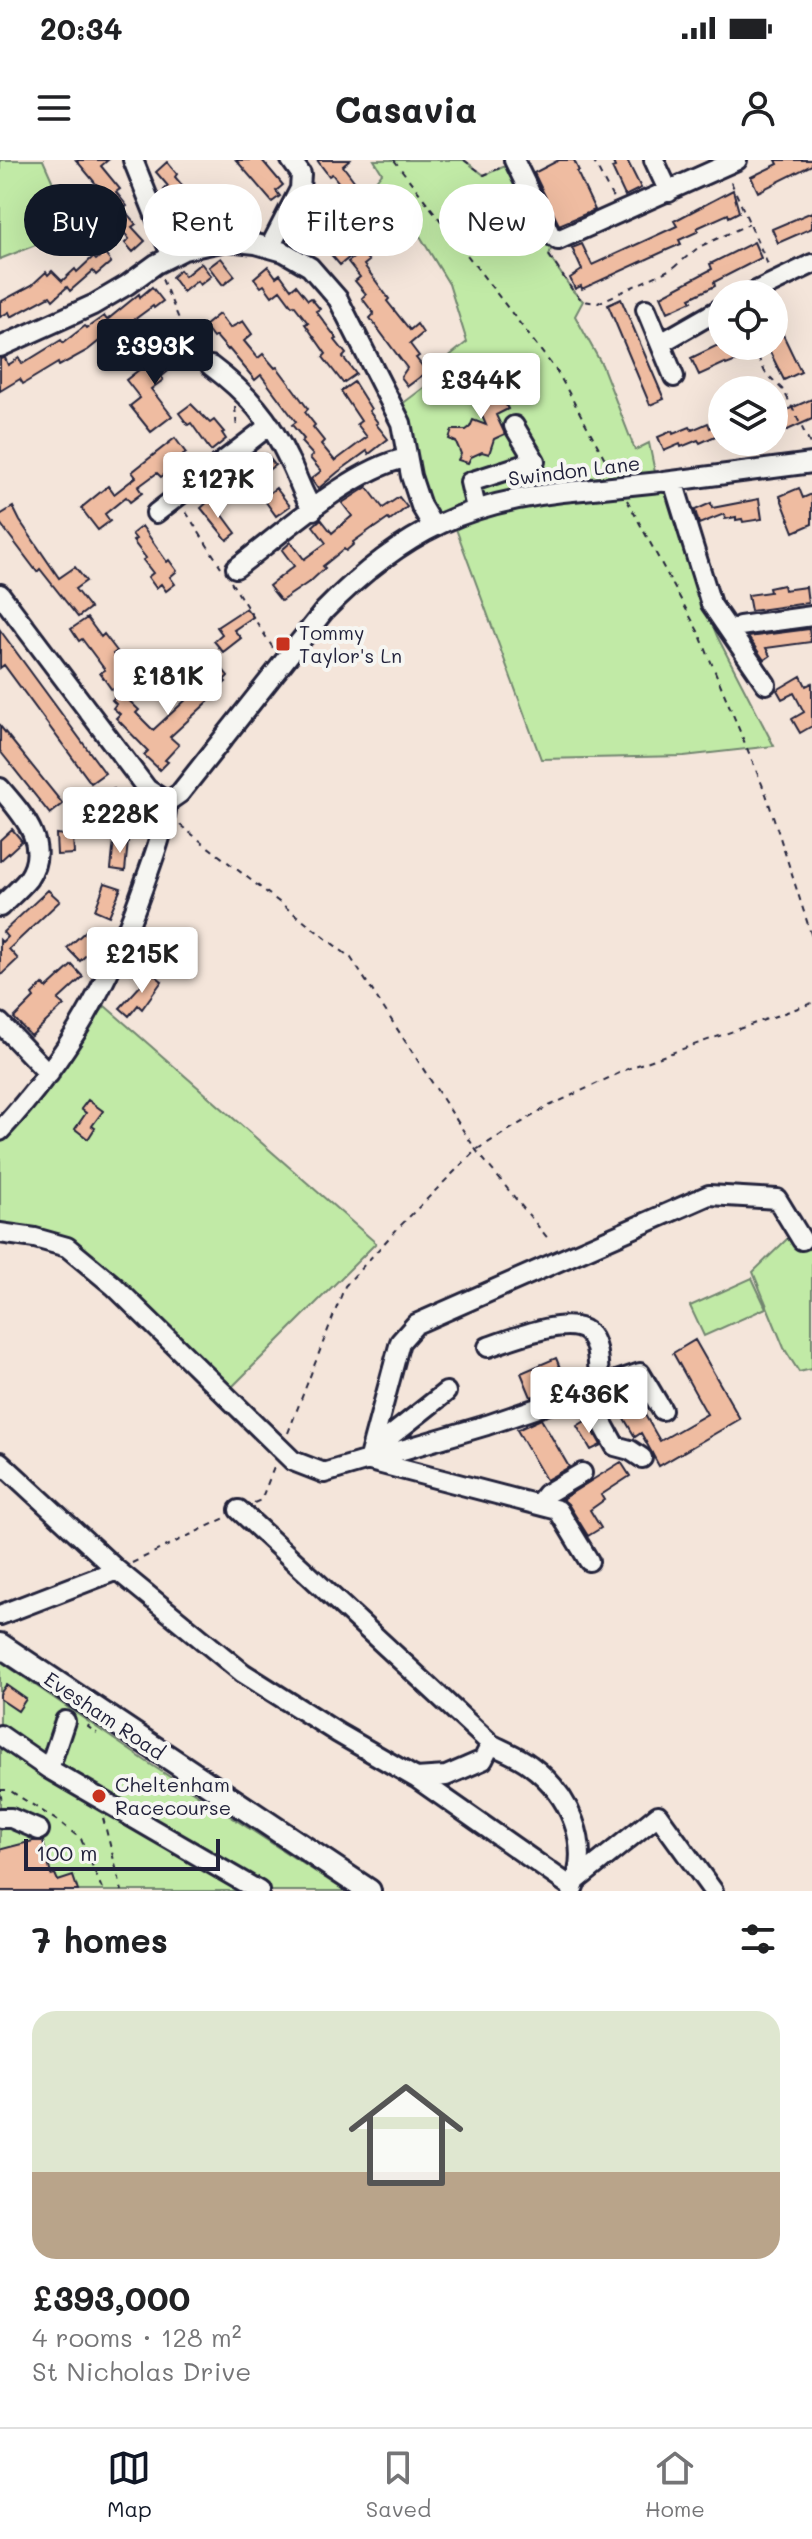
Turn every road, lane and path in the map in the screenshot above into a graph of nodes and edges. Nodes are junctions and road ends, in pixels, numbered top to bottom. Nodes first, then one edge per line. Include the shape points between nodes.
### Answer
1 (291, 160) edge
2 (394, 160) edge
3 (464, 160) edge
4 (593, 160) edge
5 (654, 160) edge
6 (135, 161) edge
7 (514, 161) edge
8 (730, 163) edge
9 (526, 184) edge
10 (669, 192) junction
11 (621, 214) junction
12 (749, 224) junction
13 (555, 238) edge
14 (270, 247) junction
15 (549, 256) edge
16 (163, 260) junction
17 (812, 264) edge
18 (775, 280) edge
19 (777, 280) edge
20 (646, 309) dead end
21 (708, 316) edge
22 (661, 343) junction
23 (0, 347) edge
24 (759, 360) edge
25 (211, 366) joint
26 (674, 377) dead end
27 (235, 408) dead end
28 (270, 425) junction
29 (514, 426) dead end
30 (812, 447) edge
31 (238, 449) junction
32 (406, 458) junction
33 (812, 463) edge
34 (610, 469) dead end
35 (666, 482) junction
36 (625, 496) dead end
37 (476, 508) junction
38 (313, 510) junction
39 (156, 513) dead end
40 (433, 526) junction
41 (236, 568) dead end
42 (0, 594) edge
43 (812, 616) edge
44 (731, 633) junction
45 (766, 684) dead end
46 (0, 788) edge
47 (166, 808) junction
48 (0, 907) edge
49 (812, 937) edge
50 (812, 1003) edge
51 (0, 1023) edge
52 (49, 1074) junction
53 (0, 1131) edge
54 (476, 1150) junction
55 (0, 1233) edge
56 (802, 1240) dead end
57 (550, 1241) dead end
58 (488, 1347) dead end
59 (593, 1390) junction
60 (446, 1392) dead end
61 (662, 1410) dead end
62 (281, 1450) junction
63 (642, 1458) dead end
64 (368, 1461) junction
65 (0, 1462) edge
66 (582, 1473) dead end
67 (538, 1504) junction
68 (239, 1510) junction
69 (589, 1561) dead end
70 (117, 1570) junction
71 (0, 1615) edge
72 (0, 1645) edge
73 (65, 1721) dead end
74 (0, 1735) edge
75 (491, 1744) junction
76 (49, 1769) junction
77 (416, 1778) junction
78 (0, 1792) edge
79 (1, 1798) edge
80 (101, 1810) dead end
81 (0, 1818) edge
82 (39, 1830) dead end
83 (574, 1886) edge
84 (103, 1891) edge
85 (122, 1891) edge
86 (259, 1891) edge
87 (369, 1891) edge
88 (713, 1891) edge

1 - 14 street via 301,174 300,189
2 - 34 path via 558,373
3 - 7 path via 484,175
4 - 11 path
5 - 10 street
6 - 16 street
7 - 9 street
8 - 10 street
8 - 12 path
10 - 11 street
11 - 13 street via 565,239
12 - 15 path via 598,303 583,301
12 - 18 path
14 - 16 street via 226,241
14 - 32 street via 310,267 338,299 401,423
16 - 23 street via 93,305
16 - 25 path via 185,333
17 - 19 street
20 - 22 street
21 - 22 street
22 - 26 street
24 - 30 path via 784,391
25 - 28 street via 248,396
27 - 31 path
28 - 31 street
28 - 38 street
29 - 37 street via 535,461 470,482
31 - 39 street
32 - 38 street via 373,469
32 - 40 street
33 - 35 street, Swindon Lane
35 - 37 street, Swindon Lane, bridge via 508,499
35 - 44 street via 711,604
36 - 49 path via 699,633 766,794
37 - 40 street, Swindon Lane
38 - 41 street
40 - 47 street, Swindon Lane via 384,558 324,611
42 - 47 street
43 - 44 street via 740,626
44 - 45 street
46 - 48 street via 27,821 36,848 26,882
47 - 52 street, Swindon Lane via 161,837 122,946 78,1032
47 - 54 path via 351,958
50 - 54 path via 632,1067 547,1107
51 - 52 street
52 - 53 street, Swindon Lane
54 - 57 path
54 - 62 path via 345,1286
55 - 62 street via 67,1247 114,1286
56 - 64 street via 777,1199 709,1195 416,1324 400,1342
58 - 59 street via 561,1326 586,1331 597,1355
59 - 61 street via 640,1373
59 - 63 street via 615,1446
59 - 64 street
60 - 64 street via 378,1446
62 - 64 street via 293,1461 324,1473
62 - 68 path via 261,1500
64 - 67 street
65 - 70 street
66 - 67 street
67 - 69 street via 558,1510
68 - 70 path
68 - 75 street
70 - 71 street
70 - 77 street via 243,1673
72 - 87 main road, Evesham Road
73 - 76 street
74 - 76 street
75 - 77 street via 483,1760 446,1776
75 - 83 street via 529,1764 573,1815 581,1848
76 - 86 street
77 - 83 street
78 - 79 path
78 - 84 path via 9,1790 81,1839
80 - 85 path
81 - 82 street
83 - 88 street via 658,1815

